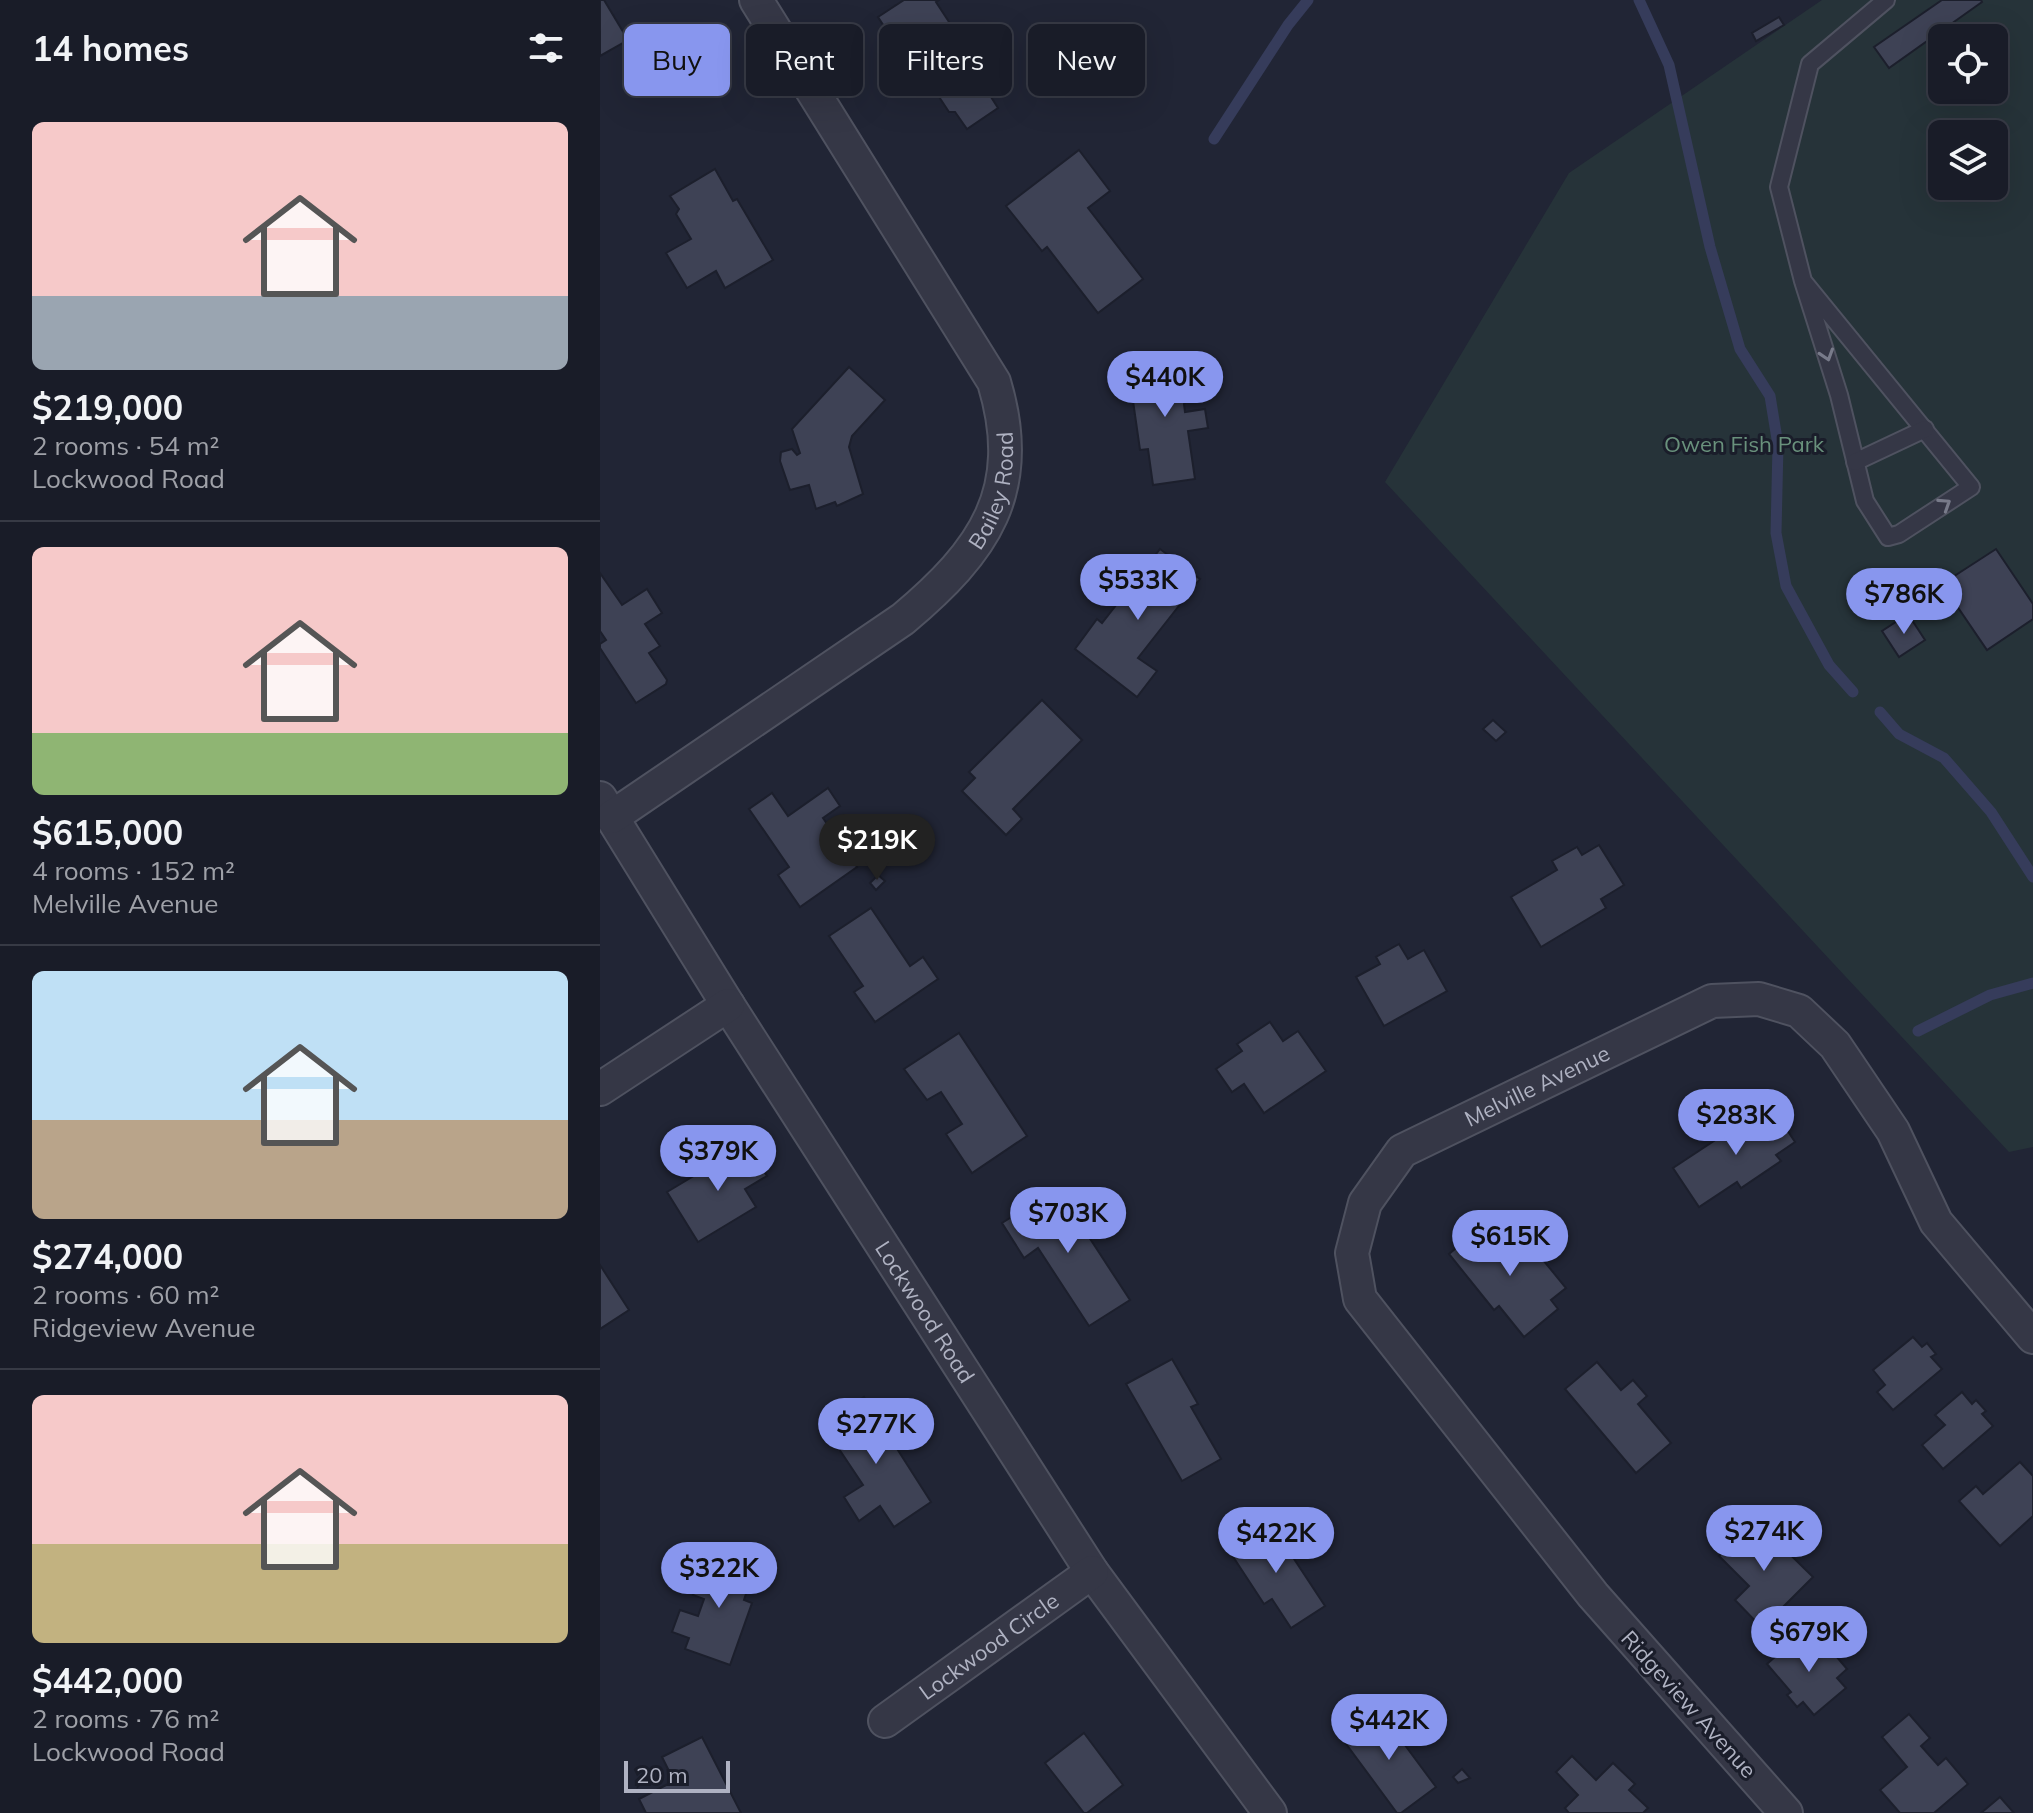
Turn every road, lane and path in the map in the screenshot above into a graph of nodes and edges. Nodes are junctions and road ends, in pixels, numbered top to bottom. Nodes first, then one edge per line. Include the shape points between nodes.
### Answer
1 (756, 0) edge
2 (1886, 0) edge
3 (1803, 281) junction
4 (1925, 429) junction
5 (1855, 462) junction
6 (606, 807) edge
7 (728, 1005) junction
8 (600, 1089) edge
9 (2033, 1337) edge
10 (1092, 1572) junction
11 (1593, 1595) joint
12 (885, 1721) dead end
13 (1270, 1813) edge
14 (1786, 1813) edge

1 - 6 street, Bailey Road via 994,382 1004,421 1004,477 996,506 963,563 903,619
2 - 3 lane via 1810,64 1779,187
3 - 4 lane
3 -> 5 lane
4 - 5 lane
5 -> 4 lane via 1865,501 1888,537 1899,534 1971,487
6 - 7 street, Lockwood Road
7 - 8 street
7 - 10 street, Lockwood Road
9 - 11 street, Melville Avenue via 1936,1222 1893,1131 1835,1045 1799,1011 1759,999 1712,1001 1402,1151 1365,1203 1352,1253 1360,1299
10 - 12 street, Lockwood Circle
10 - 13 street, Lockwood Road
11 - 14 street, Ridgeview Avenue

